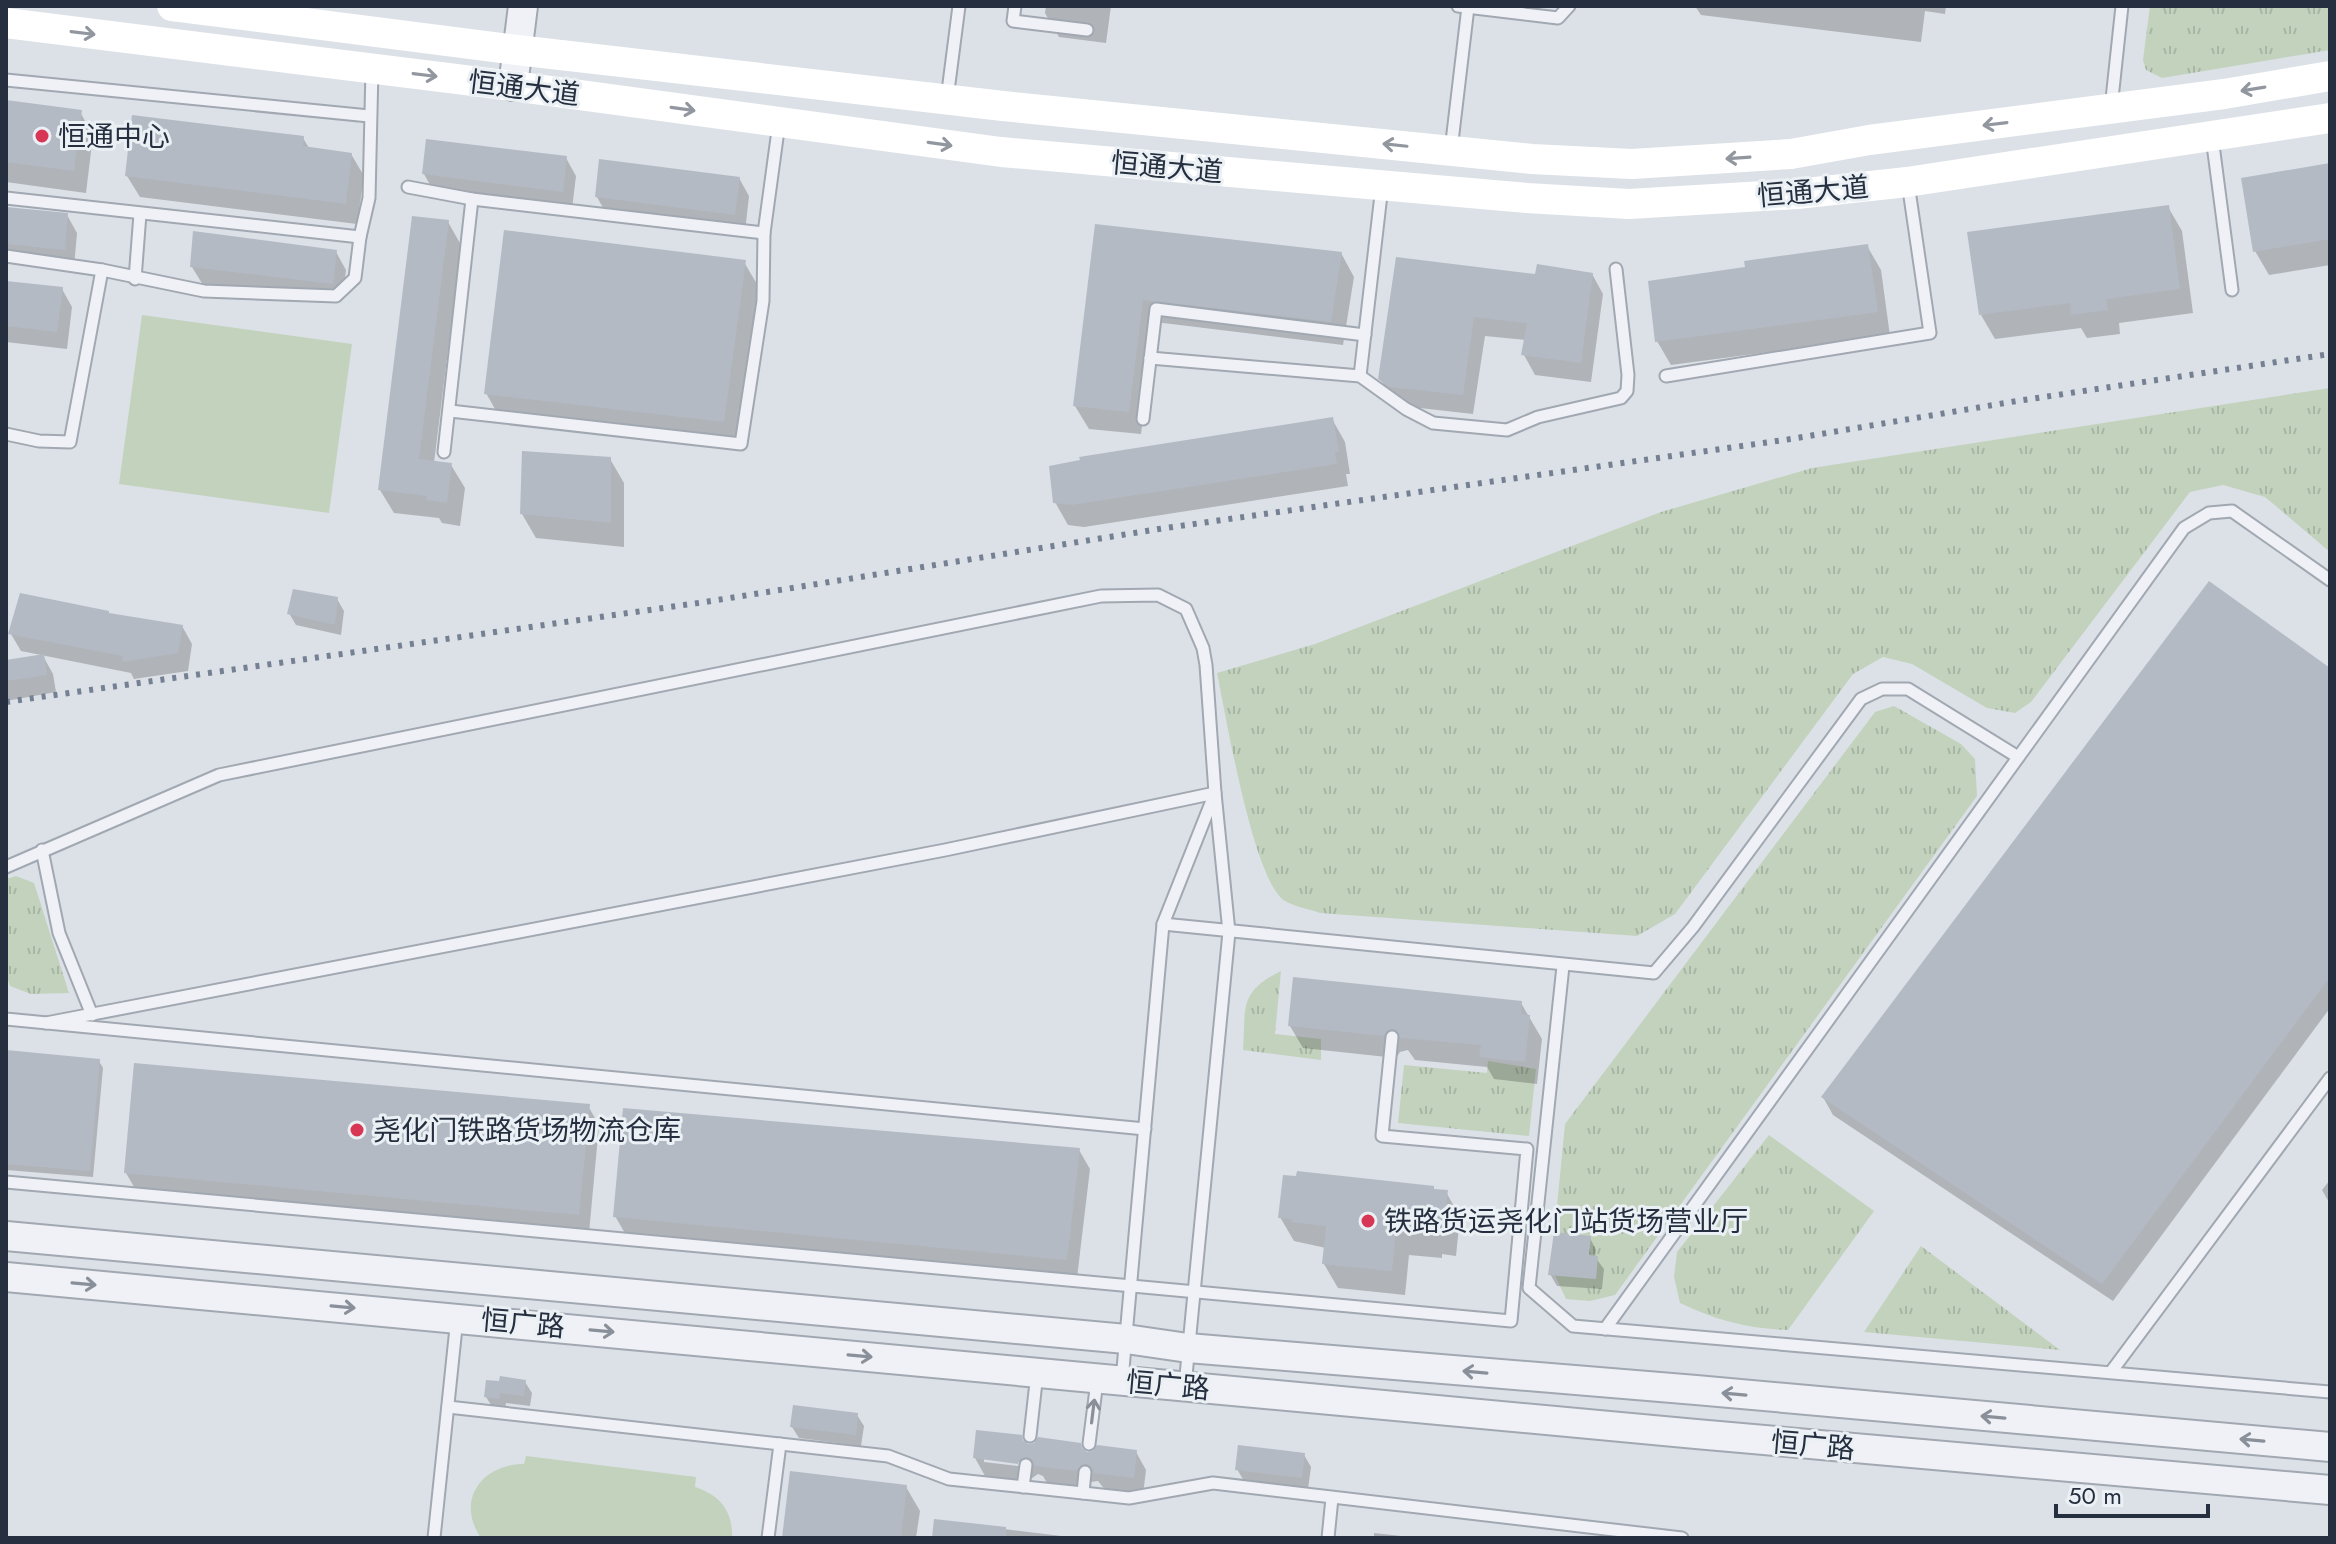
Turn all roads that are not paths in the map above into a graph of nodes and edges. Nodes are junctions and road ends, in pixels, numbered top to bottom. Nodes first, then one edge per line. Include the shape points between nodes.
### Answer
1 (172, 6) edge
2 (523, 6) edge
3 (959, 6) edge
4 (1015, 6) edge
5 (1569, 6) edge
6 (2122, 6) edge
7 (1463, 7) edge
8 (238, 10) edge
9 (6, 23) edge
10 (1087, 30) dead end
11 (517, 50) junction
12 (372, 69) junction
13 (2330, 76) edge
14 (6, 80) edge
15 (513, 86) junction
16 (947, 99) junction
17 (2111, 109) junction
18 (369, 116) junction
19 (2330, 118) edge
20 (779, 122) junction
21 (2212, 137) junction
22 (1451, 151) junction
23 (1907, 182) junction
24 (1382, 186) junction
25 (408, 187) dead end
26 (6, 198) edge
27 (472, 199) junction
28 (140, 214) junction
29 (764, 233) junction
30 (360, 237) junction
31 (6, 256) edge
32 (1616, 269) dead end
33 (102, 270) junction
34 (135, 279) junction
35 (2232, 290) dead end
36 (1365, 335) junction
37 (1150, 358) junction
38 (1360, 376) junction
39 (1666, 376) dead end
40 (450, 411) junction
41 (1143, 419) dead end
42 (6, 434) edge
43 (444, 452) dead end
44 (2330, 580) edge
45 (2018, 757) junction
46 (1215, 793) junction
47 (42, 850) junction
48 (6, 867) edge
49 (1163, 924) junction
50 (1229, 932) junction
51 (1563, 966) junction
52 (92, 1015) junction
53 (6, 1019) edge
54 (46, 1023) junction
55 (1392, 1037) dead end
56 (2330, 1078) edge
57 (1145, 1129) junction
58 (6, 1182) edge
59 (6, 1236) edge
60 (6, 1277) edge
61 (1130, 1285) junction
62 (1194, 1293) junction
63 (457, 1317) junction
64 (1605, 1329) junction
65 (1126, 1339) junction
66 (1188, 1348) junction
67 (2111, 1372) junction
68 (1037, 1373) junction
69 (1110, 1379) junction
70 (1185, 1386) junction
71 (2330, 1392) edge
72 (448, 1407) junction
73 (1030, 1436) dead end
74 (780, 1444) junction
75 (1089, 1444) dead end
76 (2330, 1447) edge
77 (1026, 1465) dead end
78 (1085, 1472) dead end
79 (1023, 1487) junction
80 (2330, 1490) edge
81 (1083, 1493) junction
82 (1332, 1498) junction
83 (434, 1538) edge
84 (768, 1538) edge
85 (1328, 1538) edge
86 (1682, 1538) edge

1 - 8 main road, 恒通大道
2 - 11 street
3 - 16 lane
4 - 10 lane via 1013,21
5 - 7 lane via 1558,18
6 - 17 lane
7 - 22 lane
8 - 11 main road, 恒通大道
9 -> 12 main road, 恒通大道
11 - 15 street
11 - 16 main road, 恒通大道
12 -> 15 main road, 恒通大道
12 - 18 lane
13 -> 17 main road, 恒通大道
14 - 18 lane
15 -> 20 main road, 恒通大道
22 -> 16 main road, 恒通大道
17 -> 22 main road, 恒通大道 via 1791,154 1709,160 1632,164
18 - 30 lane via 369,198
19 - 21 main road, 恒通大道
20 -> 24 main road, 恒通大道 via 1001,152
20 - 29 lane
21 - 23 main road, 恒通大道
21 - 35 lane
23 - 24 main road, 恒通大道 via 1629,204
23 - 39 lane via 1930,333
24 - 36 lane
25 - 27 lane
26 - 28 lane
27 - 29 lane
27 - 40 lane
28 - 30 lane
28 - 34 lane
29 - 40 lane via 763,301 741,444
30 - 34 lane via 355,278 336,296 204,291
31 - 33 lane
32 - 38 lane via 1628,375 1621,398 1538,417 1507,430 1433,423
33 - 34 lane
33 - 42 lane via 70,442
36 - 37 lane via 1156,309
36 - 38 lane
37 - 38 lane
37 - 41 lane
40 - 43 lane
44 - 45 lane via 2232,511 2209,513 2184,528
45 - 51 lane via 1908,689 1882,689 1861,699 1654,973
45 - 64 lane
46 - 47 lane via 1206,665 1186,609 1158,595 1101,596 219,775
46 - 49 lane
46 - 50 lane
46 - 52 lane
47 - 48 lane
47 - 52 lane via 59,933
49 - 50 lane
49 - 57 lane
50 - 51 lane
50 - 62 lane
51 - 64 lane via 1529,1288 1573,1326
52 - 54 lane
53 - 54 lane
54 - 57 lane
55 - 62 lane via 1382,1136 1527,1149 1511,1321
56 - 67 lane
57 - 61 lane
58 - 61 lane
59 - 65 street, 恒广路
60 -> 63 street, 恒广路
61 - 62 lane
61 - 65 lane
62 - 66 lane
63 -> 68 street, 恒广路
63 - 72 lane
64 - 67 lane
65 - 66 street, 恒广路
65 - 69 lane
66 - 70 lane
76 -> 66 street, 恒广路
67 - 71 lane
68 - 69 street, 恒广路
68 - 73 lane
69 - 70 street, 恒广路
75 -> 69 lane
70 - 80 street, 恒广路
72 - 74 lane
72 - 83 lane
74 - 79 lane via 888,1456 949,1479
74 - 84 lane
77 - 79 lane
78 - 81 lane
79 - 81 lane
81 - 82 lane via 1129,1498 1213,1483
82 - 85 lane
82 - 86 lane

